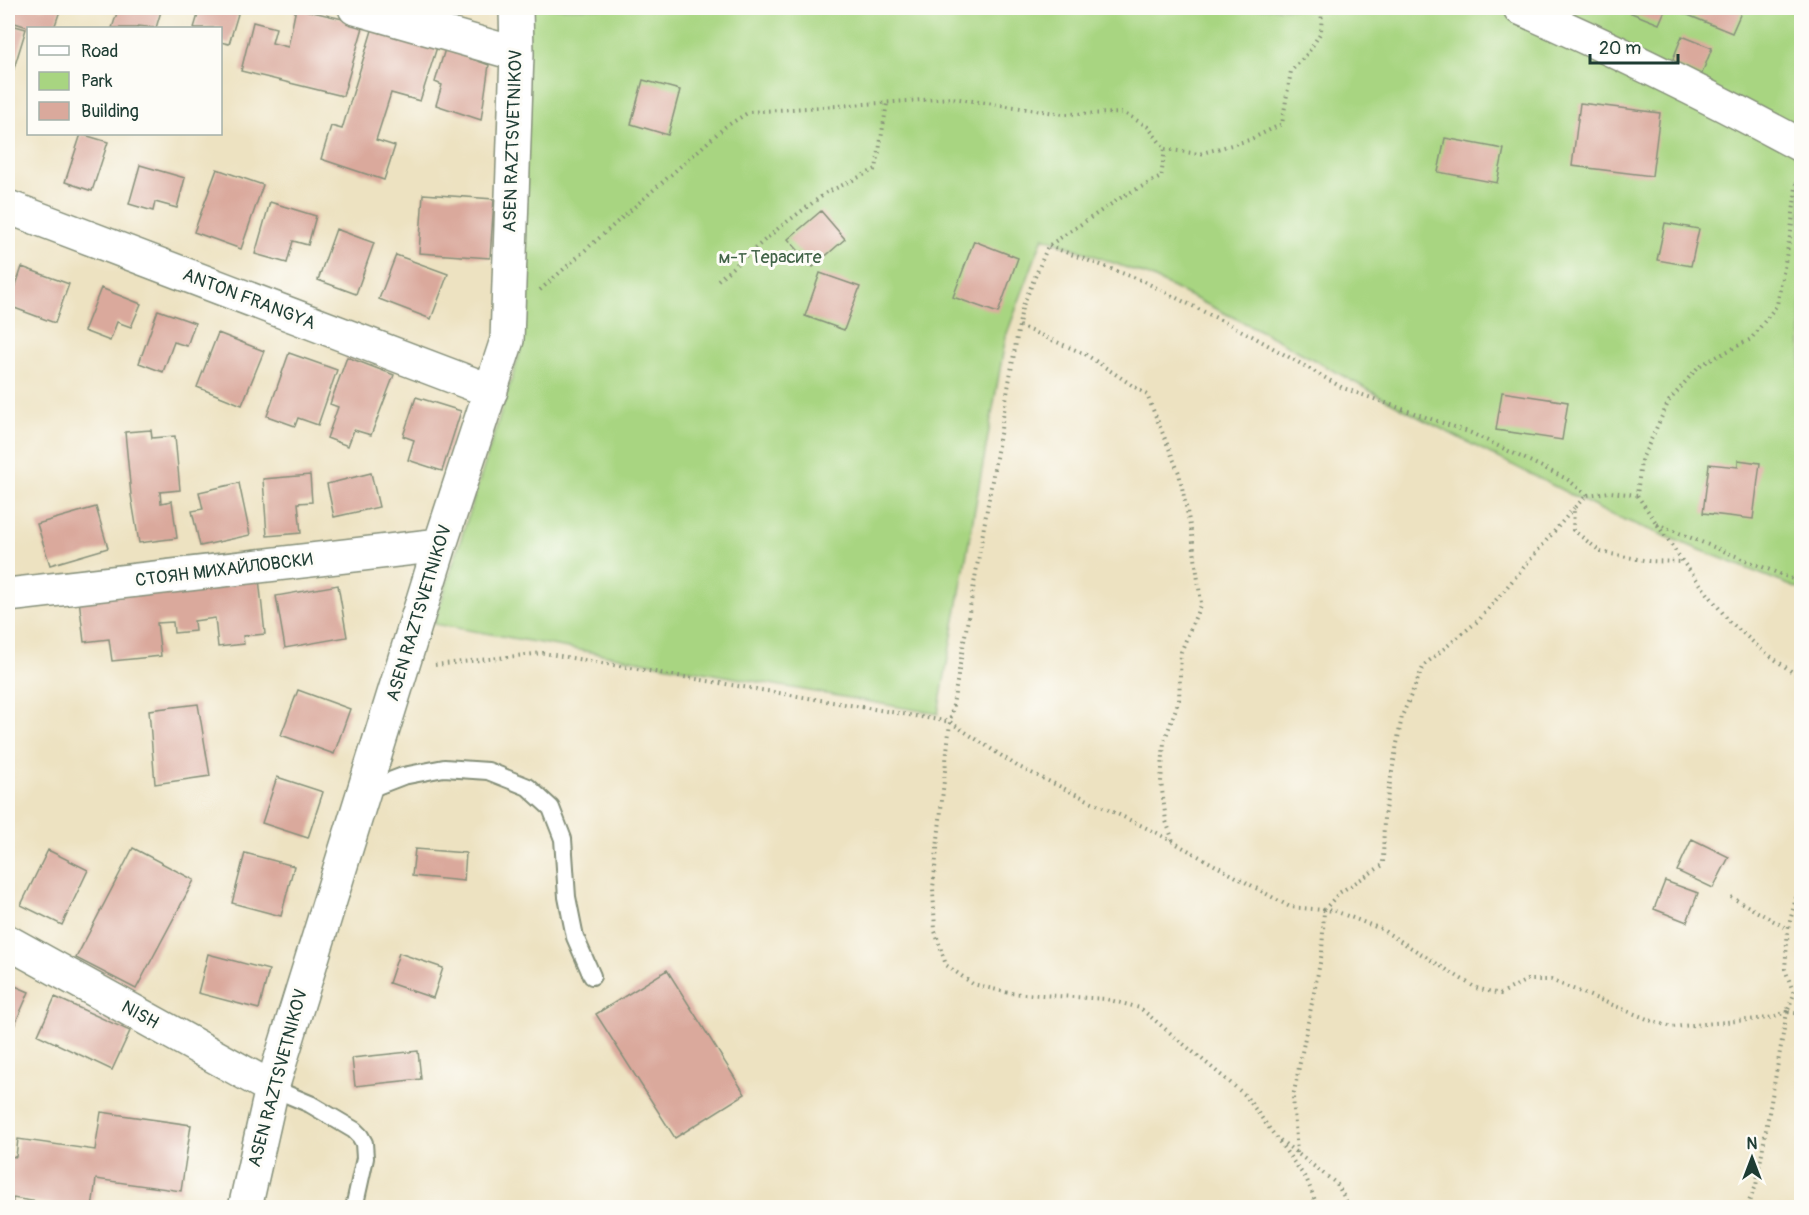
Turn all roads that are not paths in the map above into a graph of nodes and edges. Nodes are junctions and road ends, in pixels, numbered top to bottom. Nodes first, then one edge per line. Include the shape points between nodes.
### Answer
1 (355, 8) edge
2 (516, 8) edge
3 (1520, 8) edge
4 (517, 54) junction
5 (1801, 145) edge
6 (8, 207) edge
7 (491, 391) junction
8 (440, 545) junction
9 (8, 595) edge
10 (363, 792) junction
11 (8, 942) edge
12 (592, 976) dead end
13 (272, 1088) junction
14 (245, 1208) edge
15 (354, 1208) edge

1 - 4 street
2 - 4 street, ASEN RAZTSVETNIKOV
3 - 5 street via 1639,62
4 - 7 street, ASEN RAZTSVETNIKOV via 507,340
6 - 7 street, ANTON FRANGYA
7 - 8 street, ASEN RAZTSVETNIKOV
8 - 9 street, СТОЯН МИХАЙЛОВСКИ
8 - 10 street, ASEN RAZTSVETNIKOV
10 - 12 lane via 403,776 444,768 488,771 528,787 551,808 563,839 567,897 575,937
10 - 13 street, ASEN RAZTSVETNIKOV
11 - 13 street, NISH
13 - 14 street, ASEN RAZTSVETNIKOV
13 - 15 lane via 310,1104 360,1136 365,1158

